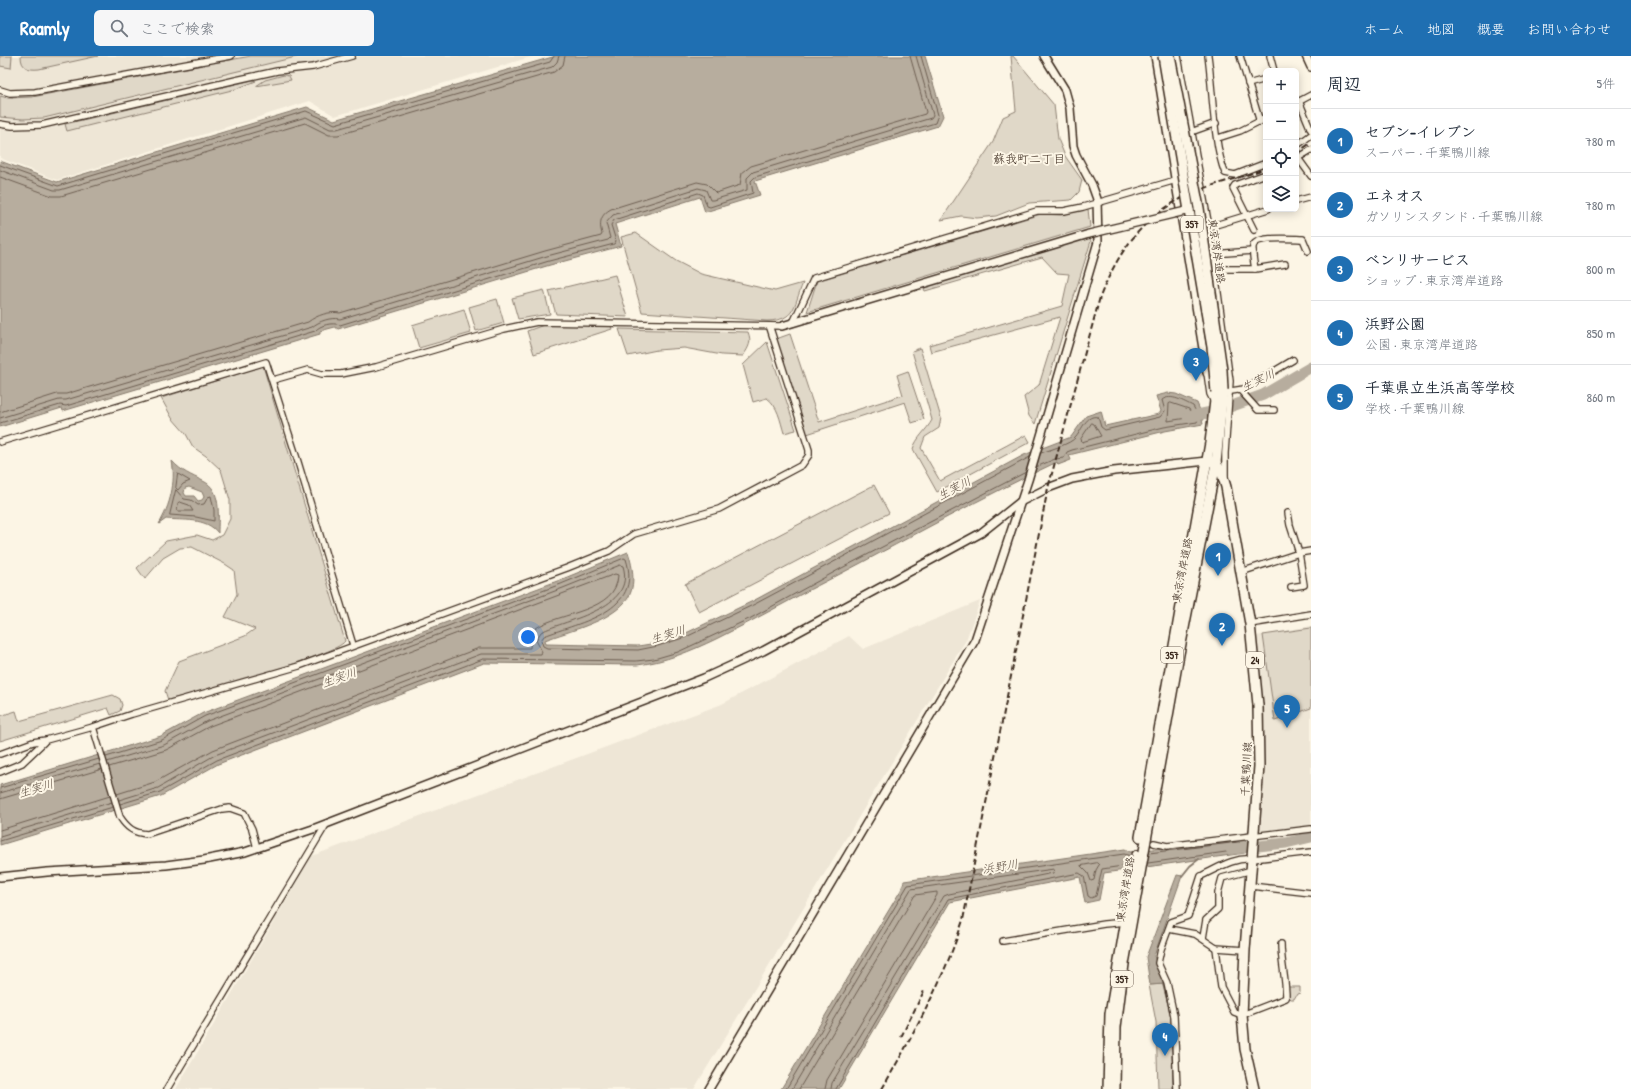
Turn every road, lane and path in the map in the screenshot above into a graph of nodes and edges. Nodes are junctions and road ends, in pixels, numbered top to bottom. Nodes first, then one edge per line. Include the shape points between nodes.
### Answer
1 (231, 56) edge
2 (352, 56) edge
3 (1044, 56) edge
4 (1155, 56) edge
5 (1163, 56) edge
6 (1170, 56) edge
7 (1178, 56) edge
8 (1208, 56) edge
9 (1240, 56) edge
10 (1270, 56) edge
11 (1306, 56) edge
12 (1311, 67) edge
13 (1273, 68) edge
14 (1263, 80) edge
15 (1248, 84) junction
16 (0, 90) edge
17 (1311, 95) edge
18 (1299, 101) edge
19 (1298, 104) edge
20 (1263, 120) edge
21 (1260, 122) junction
22 (1216, 123) junction
23 (0, 124) edge
24 (1311, 130) edge
25 (1191, 132) junction
26 (1311, 135) edge
27 (1218, 138) junction
28 (1299, 144) edge
29 (1311, 150) edge
30 (1299, 158) edge
31 (1299, 161) edge
32 (1263, 163) edge
33 (1263, 175) edge
34 (1311, 176) edge
35 (1176, 180) junction
36 (1311, 197) edge
37 (1299, 200) edge
38 (1097, 203) junction
39 (1194, 209) junction
40 (1263, 210) edge
41 (1246, 215) junction
42 (1209, 227) junction
43 (1254, 230) dead end
44 (1253, 251) junction
45 (1308, 251) dead end
46 (1212, 254) junction
47 (1285, 264) dead end
48 (1214, 269) junction
49 (1255, 269) junction
50 (793, 323) junction
51 (782, 326) joint
52 (770, 328) junction
53 (1293, 360) dead end
54 (1208, 373) joint
55 (273, 380) junction
56 (1240, 390) junction
57 (1230, 394) junction
58 (1215, 404) junction
59 (1274, 410) dead end
60 (1220, 427) junction
61 (0, 442) edge
62 (1212, 462) junction
63 (1226, 487) junction
64 (1020, 502) junction
65 (1288, 513) dead end
66 (1311, 551) edge
67 (1299, 553) junction
68 (1241, 572) junction
69 (1291, 587) dead end
70 (1311, 614) edge
71 (1250, 624) junction
72 (353, 646) junction
73 (93, 727) junction
74 (46, 740) junction
75 (0, 754) edge
76 (0, 772) edge
77 (327, 823) junction
78 (1311, 830) edge
79 (1254, 835) junction
80 (1154, 843) dead end
81 (257, 848) junction
82 (1311, 852) edge
83 (1253, 858) junction
84 (1252, 870) junction
85 (0, 877) edge
86 (1251, 886) junction
87 (1311, 893) edge
88 (1129, 922) junction
89 (1169, 929) junction
90 (1203, 938) junction
91 (1003, 941) dead end
92 (1281, 944) dead end
93 (1216, 948) junction
94 (1245, 950) junction
95 (1242, 1015) junction
96 (167, 1089) edge
97 (709, 1089) edge
98 (1108, 1089) edge
99 (1114, 1089) edge
100 (1177, 1089) edge
101 (1254, 1089) edge

1 - 16 street via 35,92 10,93
2 - 23 street via 313,67 277,71 42,125
3 - 38 street via 1065,90 1070,108 1073,146 1092,185
4 - 35 street
5 - 39 main road, 東京湾岸道路 / 357, bridge
6 - 39 main road, 東京湾岸道路 / 357, bridge
7 - 25 street
8 - 22 street
9 - 15 street
10 - 13 street
11 - 12 street
14 - 15 street
15 - 21 street
17 - 18 street
19 - 24 street
20 - 21 street
21 - 27 street
22 - 25 street
22 - 27 street
25 - 42 street
26 - 28 street
27 - 32 street via 1222,165 1227,175 1235,175
29 - 30 street
31 - 34 street
33 - 41 street via 1233,186
35 - 38 street
35 - 54 street
36 - 37 street
38 - 50 street via 1064,211 1037,211 814,278
38 - 64 street via 1098,242
39 - 50 street, bridge via 1089,234
39 - 58 main road, 東京湾岸道路 / 357, bridge via 1212,347
39 - 60 main road, 東京湾岸道路 / 357, bridge via 1223,379
40 - 41 street
41 - 42 street
41 - 43 street
42 - 46 street
44 - 45 street via 1255,243 1261,240 1292,238 1303,239
44 - 46 street
44 - 49 street
46 - 48 street
47 - 49 street
48 - 49 street
48 - 57 street
50 - 51 street
51 - 52 street
52 - 55 street via 537,322 497,331 376,367 341,374 322,374 308,370
52 - 72 street via 809,450 809,455 802,465 719,509 634,534 609,550 567,568
53 - 56 street
54 - 58 street via 1210,394
55 - 61 street via 266,362
55 - 72 street
56 - 57 street
56 - 59 street via 1258,410
57 - 60 street
58 - 60 main road, 東京湾岸道路 / 357
60 - 62 main road, 東京湾岸道路 / 357
60 - 63 street
62 - 63 main road, 千葉鴨川線 / 24 via 1222,474
62 - 64 street via 1114,471 1072,479
62 - 88 main road, 東京湾岸道路 / 357
63 - 68 main road, 千葉鴨川線 / 24
64 - 77 street via 981,533 763,651 704,678
64 - 97 street via 975,640
65 - 67 street
66 - 67 street
67 - 68 street
67 - 69 street via 1304,585
68 - 71 main road, 千葉鴨川線 / 24
70 - 71 street
71 - 79 main road, 千葉鴨川線 / 24 via 1260,744
72 - 73 street via 299,666
73 - 74 street
73 - 81 street via 118,812 124,824 130,829 147,834 222,809 237,809 244,813 248,820
74 - 75 street
74 - 76 street via 22,763
77 - 81 street
77 - 96 street
78 - 79 street
79 - 80 street via 1167,846
79 - 83 main road, 千葉鴨川線 / 24
81 - 85 street via 204,860 166,865
82 - 83 street
83 - 84 main road, 千葉鴨川線 / 24
83 - 89 street via 1234,861 1201,876 1188,916 1172,922
84 - 86 main road, 千葉鴨川線 / 24
84 - 90 street via 1222,878 1218,908 1206,920
86 - 87 street
86 - 94 main road, 千葉鴨川線 / 24
88 - 91 street
88 - 98 main road, 東京湾岸道路 / 357 via 1110,1014
88 - 99 main road, 東京湾岸道路 / 357 via 1117,1012
89 - 90 street
89 - 100 street via 1158,963 1167,983 1174,1016
90 - 93 street
92 - 95 street via 1286,998
93 - 94 street
93 - 95 street via 1221,987 1234,1012
94 - 95 main road, 千葉鴨川線 / 24
95 - 101 main road, 千葉鴨川線 / 24 via 1245,1049

